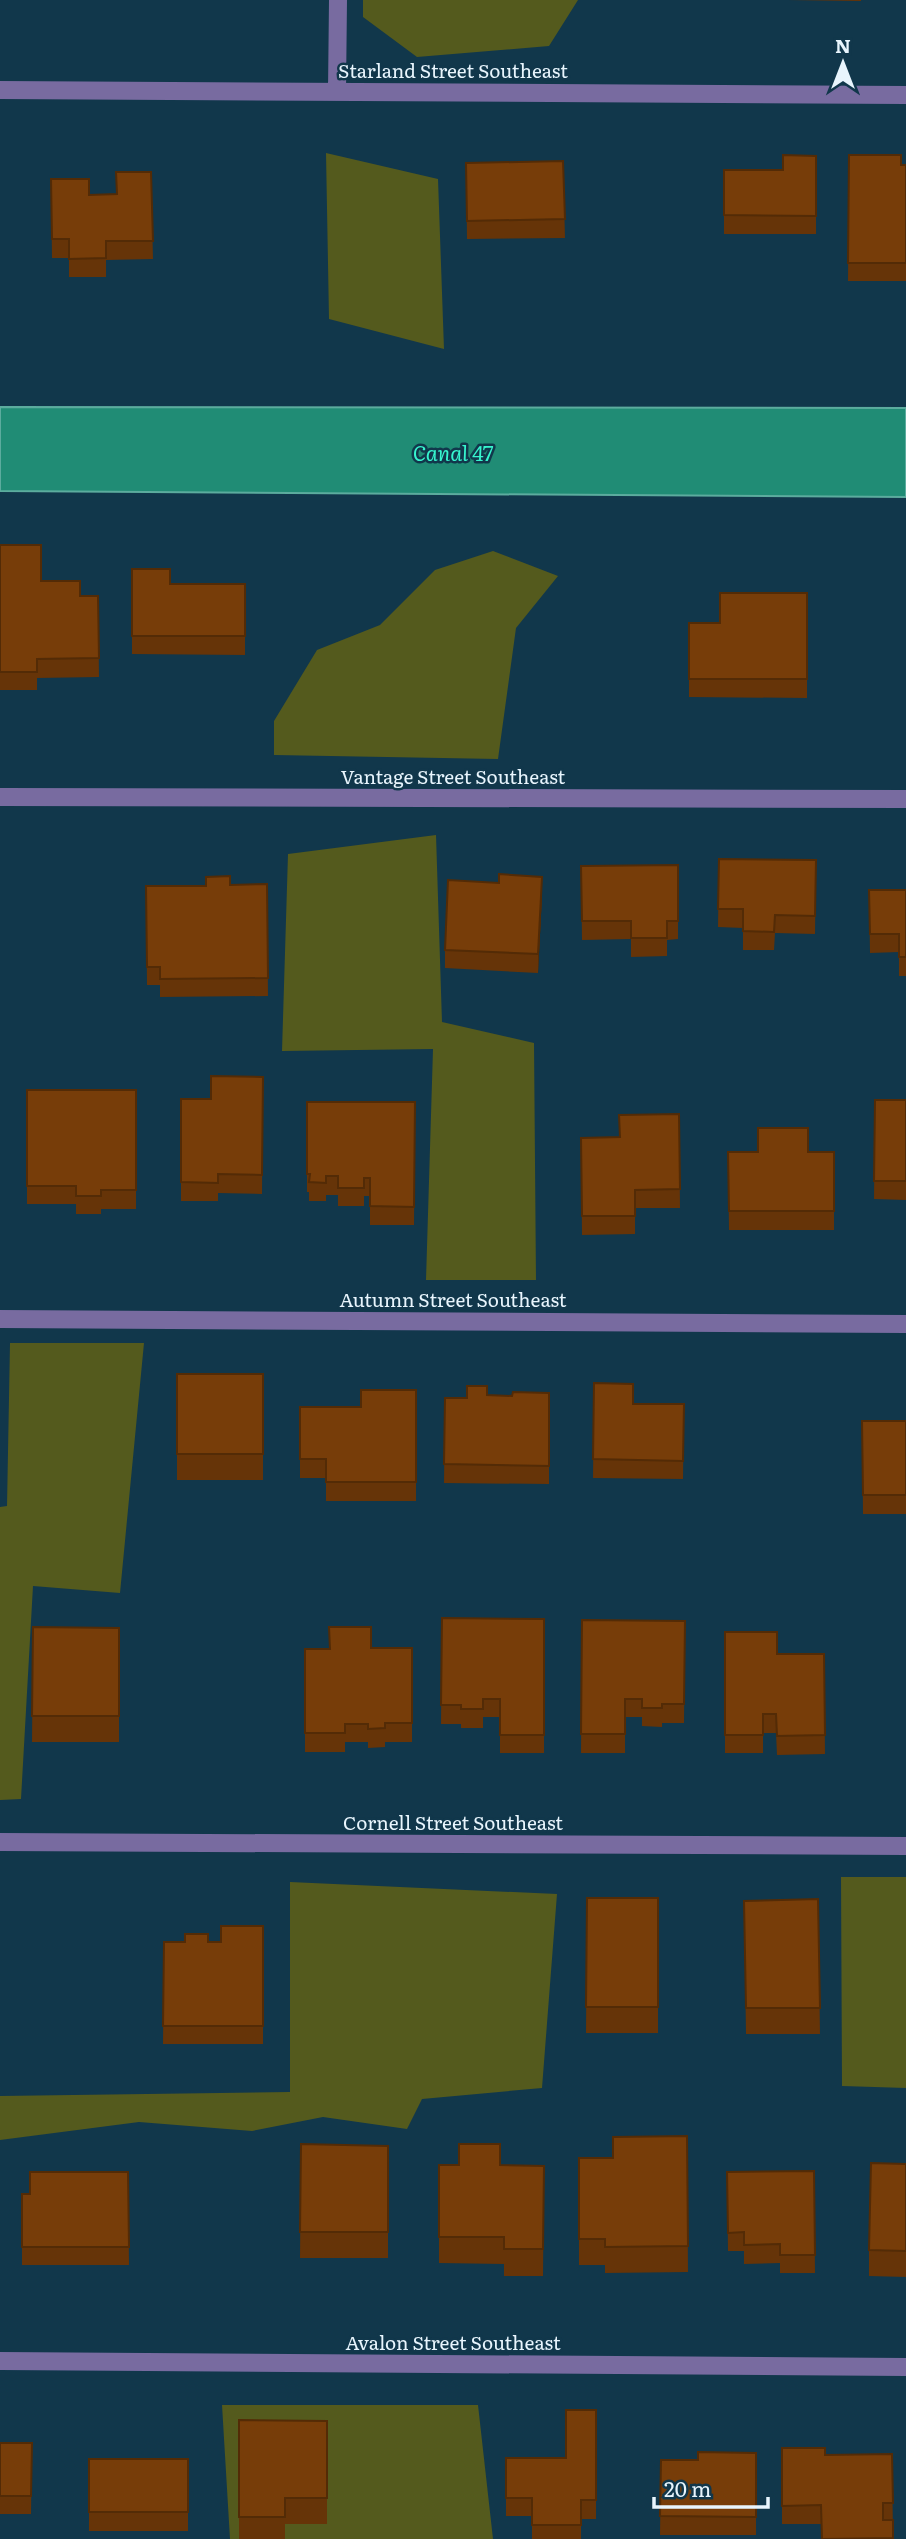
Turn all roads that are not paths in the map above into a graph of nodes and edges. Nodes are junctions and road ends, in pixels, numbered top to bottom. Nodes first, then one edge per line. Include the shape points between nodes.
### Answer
1 (338, 0) edge
2 (0, 90) edge
3 (337, 91) junction
4 (906, 95) edge
5 (0, 797) edge
6 (906, 799) edge
7 (0, 1319) edge
8 (906, 1324) edge
9 (0, 1842) edge
10 (906, 1846) edge
11 (0, 2361) edge
12 (906, 2367) edge

1 - 3 street
2 - 3 street, Starland Street Southeast
3 - 4 street, Starland Street Southeast
5 - 6 street, Vantage Street Southeast
7 - 8 street, Autumn Street Southeast
9 - 10 street, Cornell Street Southeast
11 - 12 street, Avalon Street Southeast

